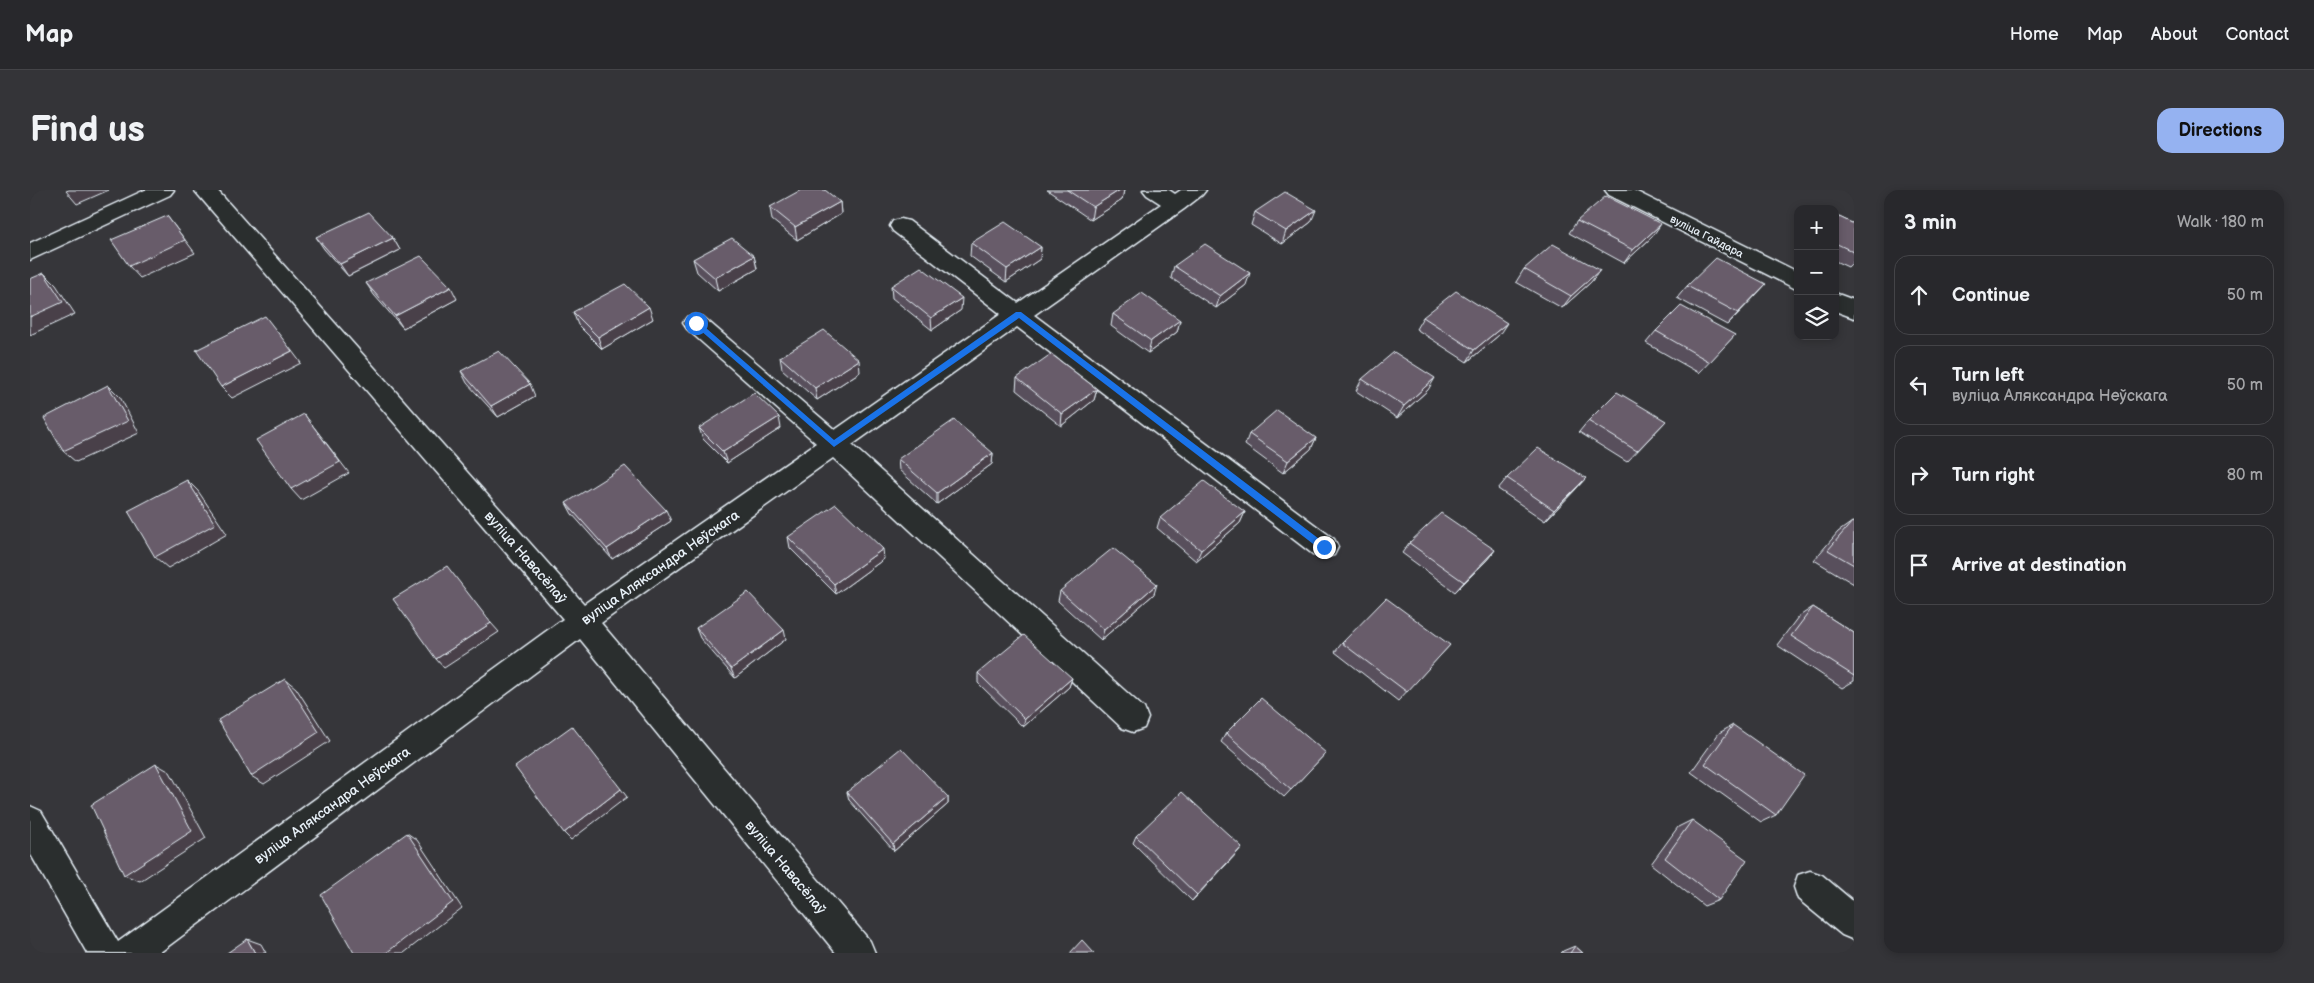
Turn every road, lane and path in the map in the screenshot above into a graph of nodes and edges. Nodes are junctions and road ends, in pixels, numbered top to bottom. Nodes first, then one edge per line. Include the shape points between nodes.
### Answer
1 (163, 190) edge
2 (205, 190) edge
3 (1616, 190) edge
4 (1175, 195) edge
5 (901, 226) dead end
6 (30, 252) edge
7 (1794, 280) edge
8 (1839, 303) edge
9 (1854, 310) edge
10 (1019, 314) junction
11 (696, 323) dead end
12 (834, 444) junction
13 (1324, 547) dead end
14 (582, 621) junction
15 (1133, 718) dead end
16 (30, 822) edge
17 (1810, 887) dead end
18 (1854, 923) edge
19 (106, 953) edge
20 (131, 953) edge
21 (858, 953) edge

1 - 6 street
2 - 14 street, вуліца Навасёлаў
3 - 7 street, вуліца Гайдара
4 - 10 street, вуліца Аляксандра Неўскага
5 - 10 street
8 - 9 street
10 - 12 street, вуліца Аляксандра Неўскага
10 - 13 street
11 - 12 street
12 - 14 street, вуліца Аляксандра Неўскага
12 - 15 street
14 - 20 street, вуліца Аляксандра Неўскага
14 - 21 street, вуліца Навасёлаў
16 - 19 street
17 - 18 street

